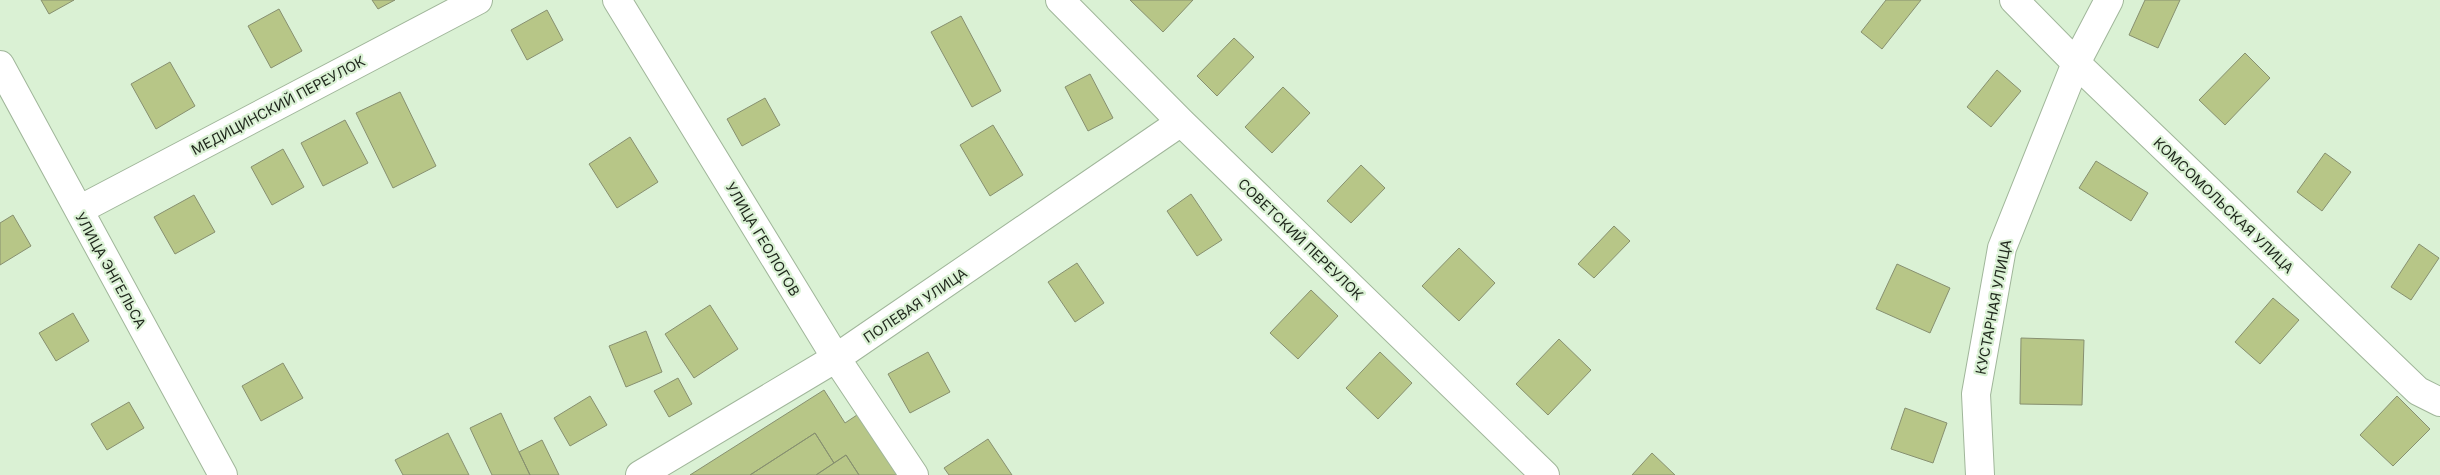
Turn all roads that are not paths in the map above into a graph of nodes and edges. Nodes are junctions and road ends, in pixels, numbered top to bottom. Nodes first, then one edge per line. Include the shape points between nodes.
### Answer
1 (478, 0) edge
2 (617, 0) edge
3 (1060, 0) edge
4 (2014, 0) edge
5 (2109, 0) edge
6 (2076, 62) junction
7 (0, 65) edge
8 (1182, 122) junction
9 (79, 210) junction
10 (836, 358) junction
11 (2440, 402) edge
12 (223, 475) edge
13 (640, 475) edge
14 (914, 475) edge
15 (1545, 475) edge
16 (1980, 475) edge

1 - 9 street, МЕДИЦИНСКИЙ ПЕРЕУЛОК
2 - 10 street, УЛИЦА ГЕОЛОГОВ
3 - 8 street, СОВЕТСКИЙ ПЕРЕУЛОК
4 - 6 street, КОМСОМОЛЬСКАЯ УЛИЦА
5 - 6 street, КУСТАРНАЯ УЛИЦА
6 - 11 street, КОМСОМОЛЬСКАЯ УЛИЦА via 2418,391
6 - 16 street, КУСТАРНАЯ УЛИЦА via 2002,248 1976,394
7 - 9 street, УЛИЦА ЭНГЕЛЬСА
8 - 10 street, ПОЛЕВАЯ УЛИЦА
8 - 15 street, СОВЕТСКИЙ ПЕРЕУЛОК
9 - 12 street, УЛИЦА ЭНГЕЛЬСА
10 - 13 street, ПОЛЕВАЯ УЛИЦА
10 - 14 street, УЛИЦА ГЕОЛОГОВ

